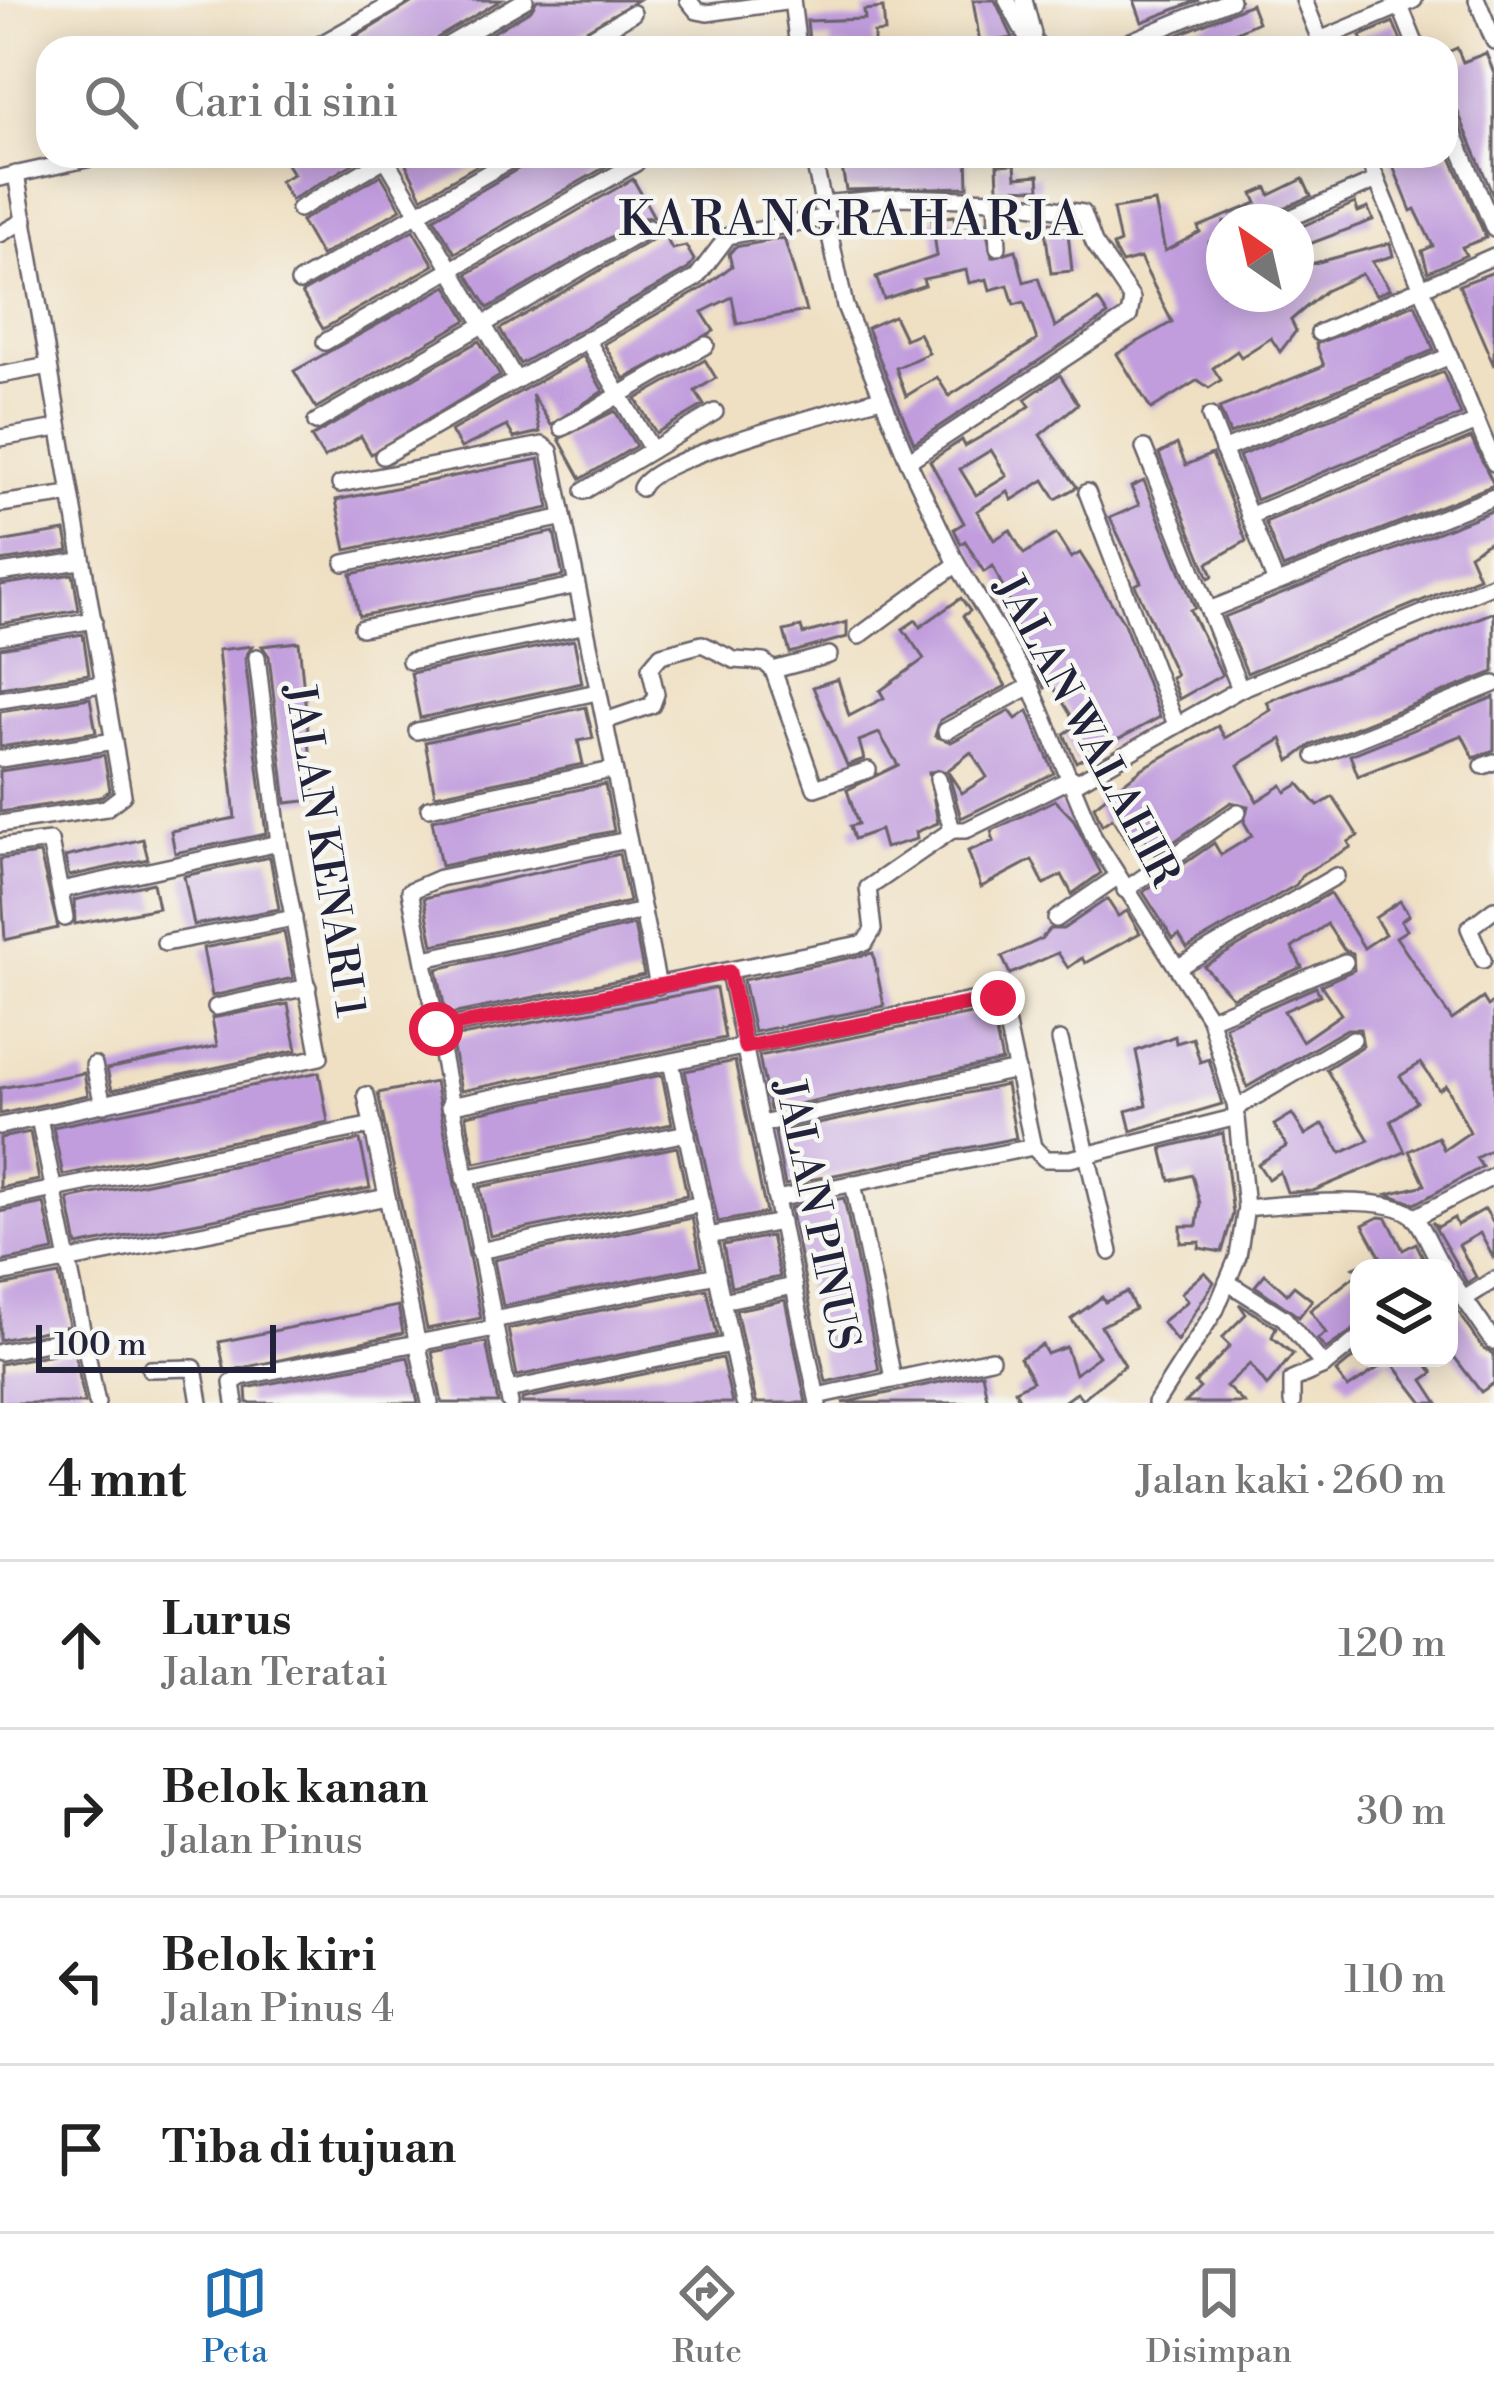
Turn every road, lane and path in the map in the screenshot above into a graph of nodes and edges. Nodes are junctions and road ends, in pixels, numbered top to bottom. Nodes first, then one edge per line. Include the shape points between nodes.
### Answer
1 (399, 0) edge
2 (525, 0) edge
3 (688, 0) edge
4 (792, 0) edge
5 (1231, 0) edge
6 (1304, 0) edge
7 (1478, 0) edge
8 (1023, 1) edge
9 (1404, 2) edge
10 (633, 13) dead end
11 (337, 36) edge
12 (464, 36) edge
13 (594, 36) edge
14 (796, 36) edge
15 (1035, 36) edge
16 (1143, 36) edge
17 (1319, 36) edge
18 (1338, 36) edge
19 (1414, 36) edge
20 (1494, 41) edge
21 (1458, 144) edge
22 (52, 168) edge
23 (368, 168) edge
24 (393, 168) edge
25 (497, 168) edge
26 (627, 168) edge
27 (815, 168) edge
28 (1372, 168) edge
29 (8, 176) edge
30 (1377, 180) junction
31 (996, 200) junction
32 (1314, 207) edge
33 (299, 208) dead end
34 (821, 211) junction
35 (418, 215) junction
36 (25, 220) junction
37 (649, 228) dead end
38 (1494, 229) edge
39 (0, 234) edge
40 (998, 247) dead end
41 (1494, 256) edge
42 (450, 269) junction
43 (299, 282) dead end
44 (1422, 287) junction
45 (482, 323) junction
46 (1319, 333) dead end
47 (586, 340) junction
48 (325, 342) dead end
49 (706, 344) dead end
50 (1450, 356) junction
51 (49, 366) junction
52 (0, 375) edge
53 (516, 380) junction
54 (619, 394) junction
55 (880, 398) junction
56 (715, 412) dead end
57 (1210, 416) dead end
58 (316, 422) dead end
59 (1477, 422) junction
60 (58, 428) junction
61 (562, 428) dead end
62 (0, 438) edge
63 (1144, 448) dead end
64 (652, 450) junction
65 (1223, 450) junction
66 (383, 456) dead end
67 (908, 461) junction
68 (1494, 463) edge
69 (340, 484) dead end
70 (641, 488) dead end
71 (584, 491) dead end
72 (1087, 492) dead end
73 (70, 494) junction
74 (1494, 496) edge
75 (0, 504) edge
76 (1249, 516) junction
77 (560, 518) junction
78 (80, 561) junction
79 (344, 563) dead end
80 (957, 564) junction
81 (0, 573) edge
82 (1276, 584) junction
83 (1494, 584) edge
84 (574, 586) junction
85 (1209, 610) junction
86 (94, 620) junction
87 (582, 626) junction
88 (362, 628) dead end
89 (0, 636) edge
90 (859, 636) dead end
91 (829, 655) dead end
92 (257, 657) dead end
93 (410, 661) dead end
94 (773, 670) junction
95 (102, 684) junction
96 (1494, 684) edge
97 (1031, 686) junction
98 (1240, 689) junction
99 (597, 692) junction
100 (0, 700) edge
101 (605, 721) junction
102 (1175, 722) junction
103 (417, 731) dead end
104 (946, 731) dead end
105 (114, 741) junction
106 (1315, 756) dead end
107 (0, 760) edge
108 (612, 770) junction
109 (868, 770) dead end
110 (938, 779) dead end
111 (1073, 781) junction
112 (429, 808) dead end
113 (1238, 812) dead end
114 (0, 824) edge
115 (952, 830) junction
116 (628, 840) junction
117 (279, 843) junction
118 (0, 847) edge
119 (1336, 876) dead end
120 (1121, 883) junction
121 (61, 890) junction
122 (1494, 908) edge
123 (643, 911) junction
124 (65, 918) dead end
125 (294, 918) junction
126 (1056, 919) dead end
127 (165, 943) dead end
128 (425, 959) junction
129 (1483, 960) dead end
130 (1345, 962) dead end
131 (1180, 966) junction
132 (729, 972) junction
133 (658, 986) junction
134 (308, 987) junction
135 (216, 1007) dead end
136 (1210, 1019) junction
137 (436, 1029) junction
138 (1353, 1039) dead end
139 (1060, 1040) dead end
140 (745, 1047) junction
141 (671, 1061) junction
142 (94, 1065) dead end
143 (1017, 1070) junction
144 (366, 1095) dead end
145 (103, 1105) junction
146 (449, 1106) junction
147 (1236, 1113) junction
148 (39, 1118) junction
149 (760, 1124) junction
150 (373, 1125) junction
151 (0, 1126) edge
152 (686, 1133) junction
153 (1033, 1147) junction
154 (1085, 1157) junction
155 (1494, 1176) edge
156 (464, 1178) junction
157 (853, 1183) junction
158 (53, 1190) junction
159 (387, 1197) junction
160 (776, 1199) junction
161 (0, 1200) edge
162 (701, 1204) junction
163 (1246, 1208) junction
164 (1414, 1218) junction
165 (781, 1222) junction
166 (709, 1236) junction
167 (479, 1251) junction
168 (1109, 1252) dead end
169 (1438, 1259) edge
170 (68, 1261) junction
171 (0, 1274) edge
172 (717, 1275) junction
173 (1494, 1280) edge
174 (1227, 1282) junction
175 (794, 1286) junction
176 (1458, 1290) edge
177 (1458, 1295) edge
178 (722, 1301) junction
179 (494, 1324) junction
180 (83, 1336) junction
181 (417, 1342) junction
182 (1494, 1342) edge
183 (731, 1344) junction
184 (1350, 1345) edge
185 (0, 1352) edge
186 (991, 1359) dead end
187 (1324, 1366) junction
188 (150, 1369) dead end
189 (893, 1378) junction
190 (509, 1396) edge
191 (817, 1400) edge
192 (97, 1403) edge
193 (200, 1403) edge
194 (235, 1403) edge
195 (430, 1403) edge
196 (744, 1403) edge
197 (1156, 1403) edge
198 (1292, 1403) edge

1 - 11 street
2 - 12 street
3 - 4 street via 707,13
4 - 14 street
5 - 16 street
6 - 17 street
7 - 20 street
8 - 15 street
9 - 18 street
9 - 19 street
10 - 13 street
21 - 38 street
22 - 29 street
23 - 33 street
24 - 35 street
25 - 35 street
26 - 42 street
27 - 34 street, JALAN WALAHIR
28 - 30 street
29 - 36 street
30 - 32 street
30 - 44 street
31 - 34 street via 900,197
31 - 40 street
31 - 67 street via 1086,215 1132,309
34 - 47 street via 728,236 696,278
34 - 55 street, JALAN WALAHIR
35 - 42 street
35 - 43 street
36 - 39 street
36 - 51 street
37 - 45 street
41 - 44 street
42 - 45 street
42 - 48 street
44 - 46 street
44 - 50 street
45 - 53 street
45 - 58 street
47 - 53 street
47 - 54 street
49 - 54 street
50 - 59 street
50 - 65 street
51 - 52 street
51 - 60 street
53 - 66 street
54 - 61 street
54 - 64 street
55 - 67 street, JALAN WALAHIR
55 - 70 street via 686,459 648,475
56 - 64 street
57 - 65 street
59 - 68 street
59 - 76 street
60 - 62 street
60 - 73 street
63 - 85 street
64 - 71 street
65 - 76 street
67 - 80 street, JALAN WALAHIR
69 - 77 street via 542,445 550,451
72 - 102 street
73 - 75 street
73 - 78 street
74 - 82 street
76 - 82 street
77 - 79 street
77 - 84 street
78 - 81 street
78 - 86 street
80 - 90 street
80 - 97 street, JALAN WALAHIR
82 - 85 street
83 - 98 street
84 - 87 street
84 - 88 street
85 - 98 street
86 - 89 street
86 - 95 street
87 - 93 street
87 - 99 street
91 - 94 street
92 - 117 street, JALAN KENARI 1
94 - 101 street via 692,644 655,659 652,705
94 - 109 street via 815,788
95 - 100 street
95 - 105 street
96 - 106 street
97 - 104 street
97 - 111 street, JALAN WALAHIR
98 - 102 street
99 - 101 street
99 - 103 street
101 - 108 street
102 - 111 street
105 - 107 street
105 - 114 street via 123,795 106,808
108 - 112 street
108 - 116 street
110 - 115 street
111 - 115 street
111 - 120 street, JALAN WALAHIR
113 - 120 street
115 - 132 street via 868,888 873,930 865,943
116 - 123 street
116 - 128 street via 440,878 410,892
117 - 121 street
117 - 125 street, JALAN KENARI 1
118 - 121 street via 49,840
119 - 131 street
120 - 126 street
120 - 131 street, JALAN WALAHIR
121 - 124 street
122 - 129 street via 1469,928
123 - 128 street
123 - 133 street
125 - 127 street
125 - 134 street, JALAN KENARI 1
128 - 137 street
130 - 136 street
131 - 136 street, JALAN WALAHIR
132 - 133 street
132 - 140 street, JALAN PINUS
133 - 137 street
134 - 135 street
134 - 145 street, JALAN KENARI 1 via 320,1057
136 - 147 street, JALAN WALAHIR
137 - 146 street
138 - 147 street
139 - 154 street
140 - 141 street
140 - 143 street via 996,997
140 - 149 street, JALAN PINUS
141 - 146 street
141 - 152 street
142 - 145 street
143 - 149 street
143 - 153 street
144 - 150 street
145 - 148 street
146 - 156 street
147 - 154 street
147 - 163 street, JALAN WALAHIR
148 - 151 street
148 - 158 street
149 - 160 street, JALAN PINUS
150 - 158 street
150 - 159 street
152 - 156 street
152 - 162 street
153 - 154 street via 1056,1161
153 - 157 street
154 - 168 street
155 - 164 street
156 - 167 street
157 - 160 street
157 - 189 street
158 - 161 street
158 - 170 street
159 - 170 street
159 - 181 street
160 - 165 street, JALAN PINUS
162 - 166 street
162 - 167 street
163 - 164 street via 1334,1203 1396,1208
163 - 174 street, JALAN WALAHIR
164 - 169 street
165 - 166 street
165 - 175 street, JALAN PINUS
166 - 172 street
167 - 179 street
170 - 171 street
170 - 180 street
172 - 178 street
172 - 179 street
173 - 176 street
174 - 187 street via 1285,1318
174 - 197 street, JALAN WALAHIR
175 - 178 street
175 - 191 street, JALAN PINUS
177 - 182 street
178 - 183 street
179 - 181 street
179 - 190 street
180 - 185 street
180 - 192 street
181 - 194 street via 241,1377 232,1382
181 - 195 street
183 - 190 street
183 - 196 street
184 - 187 street
186 - 189 street
187 - 198 street via 1292,1380
188 - 193 street via 194,1368
189 - 191 street

